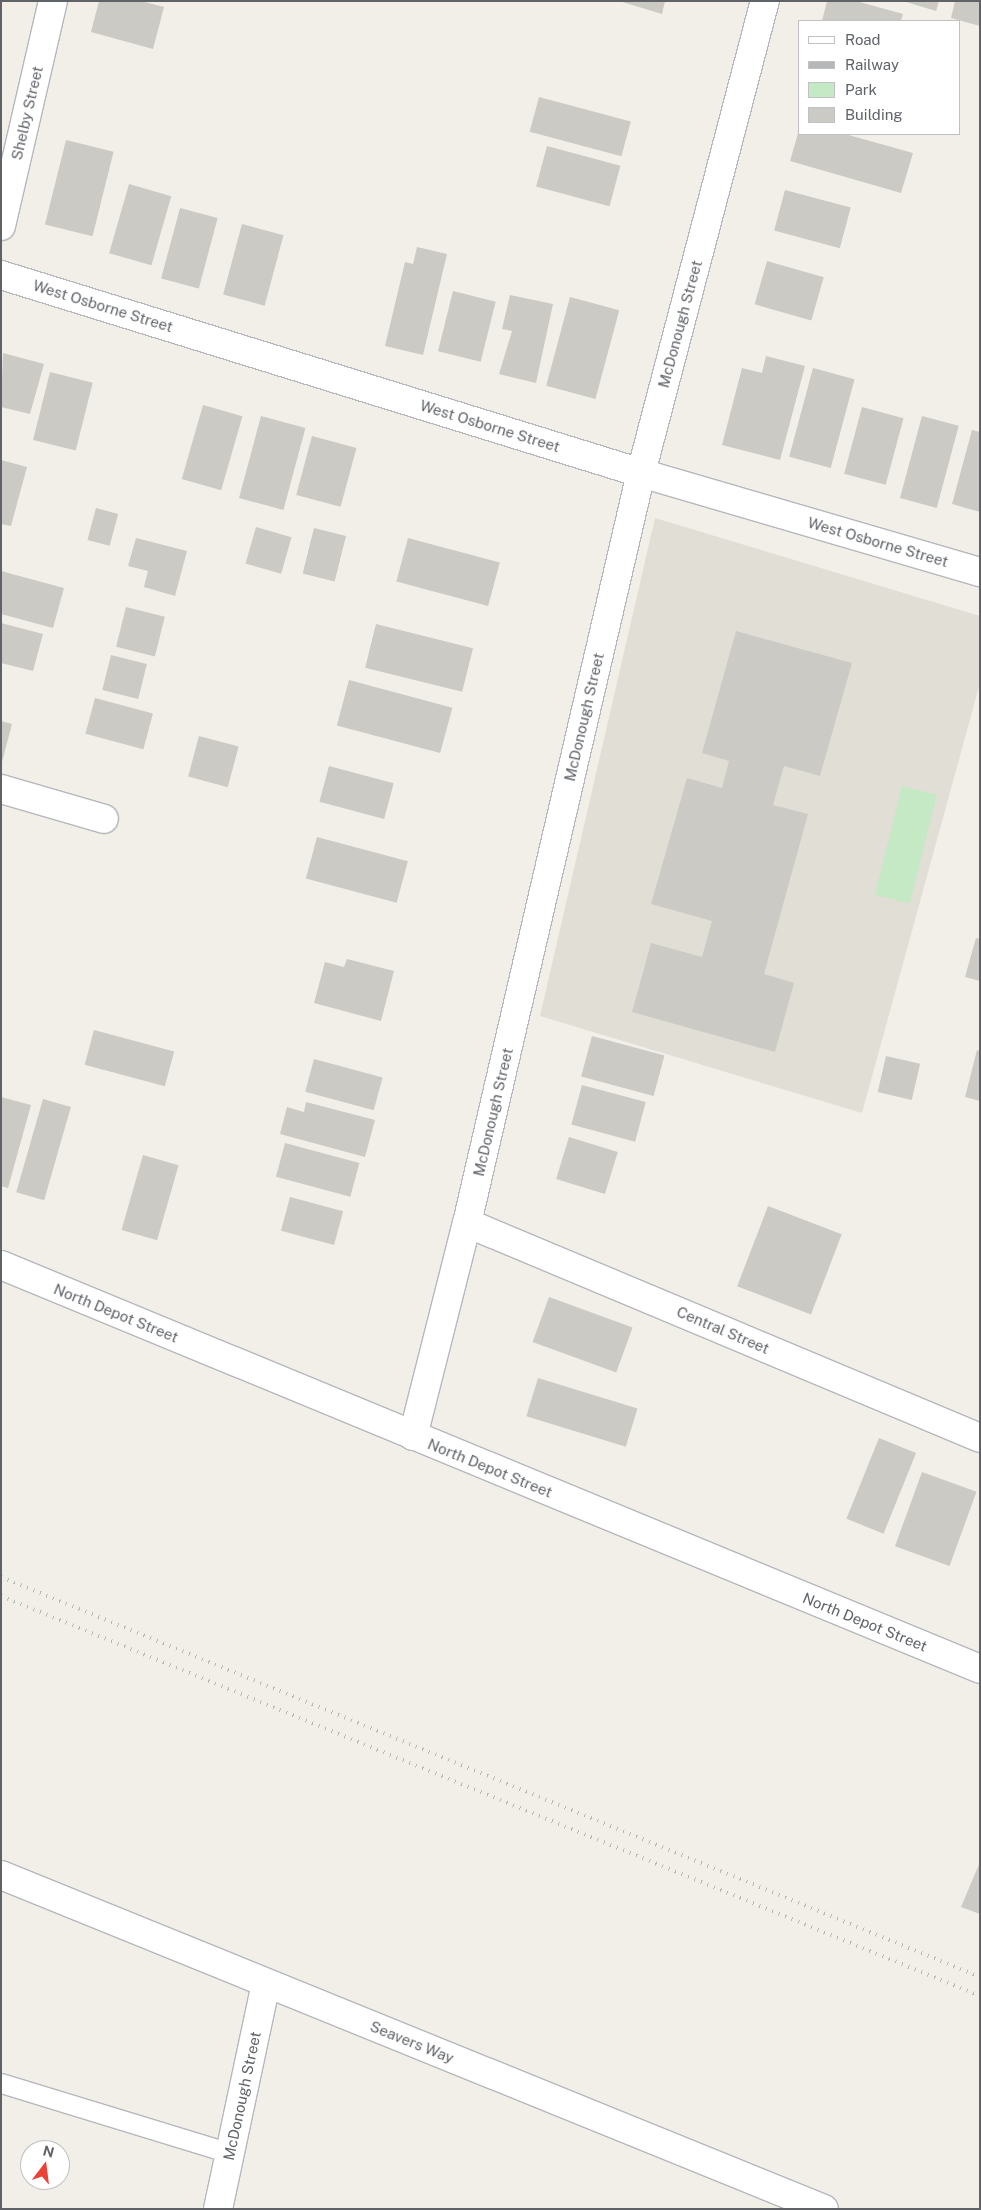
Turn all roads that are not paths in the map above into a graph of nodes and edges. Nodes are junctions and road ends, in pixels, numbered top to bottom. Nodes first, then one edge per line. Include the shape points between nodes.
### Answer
1 (53, 1) edge
2 (765, 1) edge
3 (1, 226) edge
4 (1, 275) edge
5 (641, 473) junction
6 (980, 572) edge
7 (1, 789) edge
8 (104, 819) dead end
9 (467, 1223) junction
10 (1, 1265) edge
11 (413, 1436) junction
12 (980, 1438) edge
13 (980, 1669) edge
14 (1, 1874) edge
15 (266, 1984) junction
16 (1, 2083) edge
17 (230, 2153) junction
18 (218, 2209) edge
19 (824, 2209) edge

1 - 3 street, Shelby Street
2 - 5 street, McDonough Street
4 - 5 street, West Osborne Street
5 - 6 street, West Osborne Street
5 - 9 street, McDonough Street
7 - 8 street
9 - 11 street, McDonough Street
9 - 12 street, Central Street
10 - 11 street, North Depot Street
11 - 13 street, North Depot Street
14 - 15 street, Seavers Way
15 - 17 street, McDonough Street
15 - 19 street, Seavers Way
16 - 17 lane
17 - 18 street, McDonough Street

